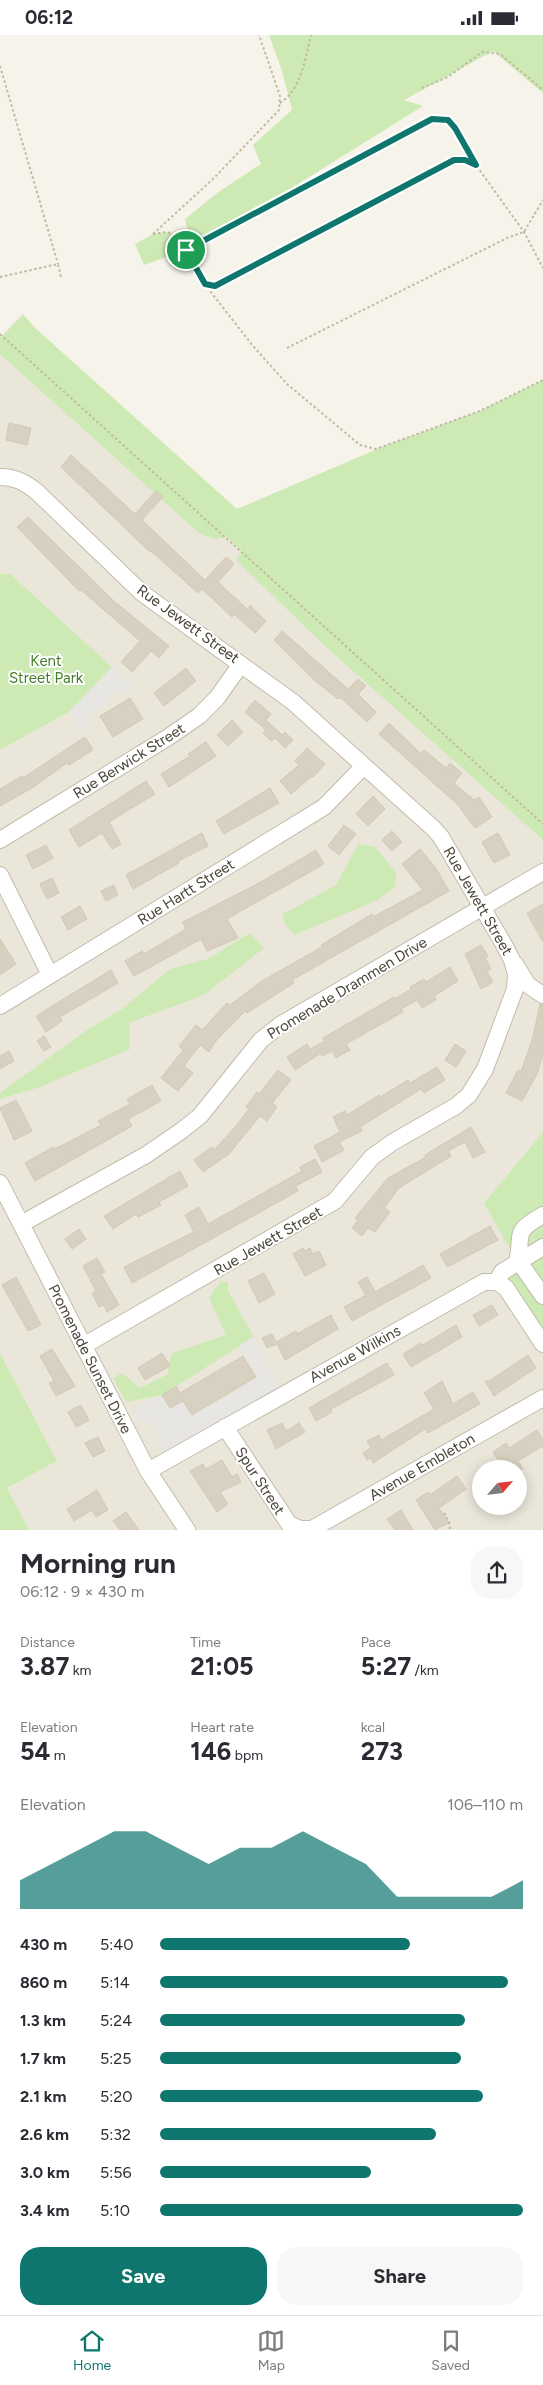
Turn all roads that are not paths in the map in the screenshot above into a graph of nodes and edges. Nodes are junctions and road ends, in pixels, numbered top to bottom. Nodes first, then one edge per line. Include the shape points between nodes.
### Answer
1 (0, 477) edge
2 (241, 664) junction
3 (363, 767) junction
4 (0, 840) edge
5 (543, 872) edge
6 (0, 875) edge
7 (482, 908) junction
8 (512, 960) junction
9 (50, 975) junction
10 (540, 993) edge
11 (510, 1003) junction
12 (0, 1006) edge
13 (0, 1183) edge
14 (543, 1215) edge
15 (21, 1224) junction
16 (543, 1247) edge
17 (517, 1263) junction
18 (497, 1281) junction
19 (543, 1296) edge
20 (543, 1344) edge
21 (84, 1346) junction
22 (543, 1398) edge
23 (225, 1427) junction
24 (148, 1471) junction
25 (300, 1529) edge
26 (187, 1530) edge

1 - 2 street, Rue Jewett Street via 23,481 36,491 142,593
2 - 3 street, Rue Jewett Street via 293,702
2 - 4 street, Rue Berwick Street via 217,698 168,739
3 - 7 street, Rue Jewett Street via 441,837
3 - 9 street, Rue Hartt Street via 324,807
5 - 7 street, Promenade Drammen Drive
6 - 9 street
7 - 8 street, Rue Jewett Street
7 - 15 street, Promenade Drammen Drive via 280,1025 261,1039 200,1116 181,1131 146,1155
8 - 10 street via 528,985
8 - 11 street, Rue Jewett Street via 516,974
9 - 12 street, Rue Hartt Street
10 - 11 street via 527,991
11 - 21 street, Rue Jewett Street via 481,1080 456,1106 372,1157 335,1201
13 - 15 street, Promenade Sunset Drive
14 - 17 street via 520,1231
15 - 21 street, Promenade Sunset Drive
16 - 17 street
17 - 18 street via 502,1272
17 - 19 street
18 - 20 street via 506,1288
18 - 23 street, Avenue Wilkins via 484,1282
21 - 24 street, Promenade Sunset Drive
22 - 25 street, Avenue Embleton via 331,1519 312,1529
23 - 24 street, Avenue Wilkins
23 - 25 street, Spur Street via 279,1512 289,1524
24 - 26 street, Promenade Sunset Drive

